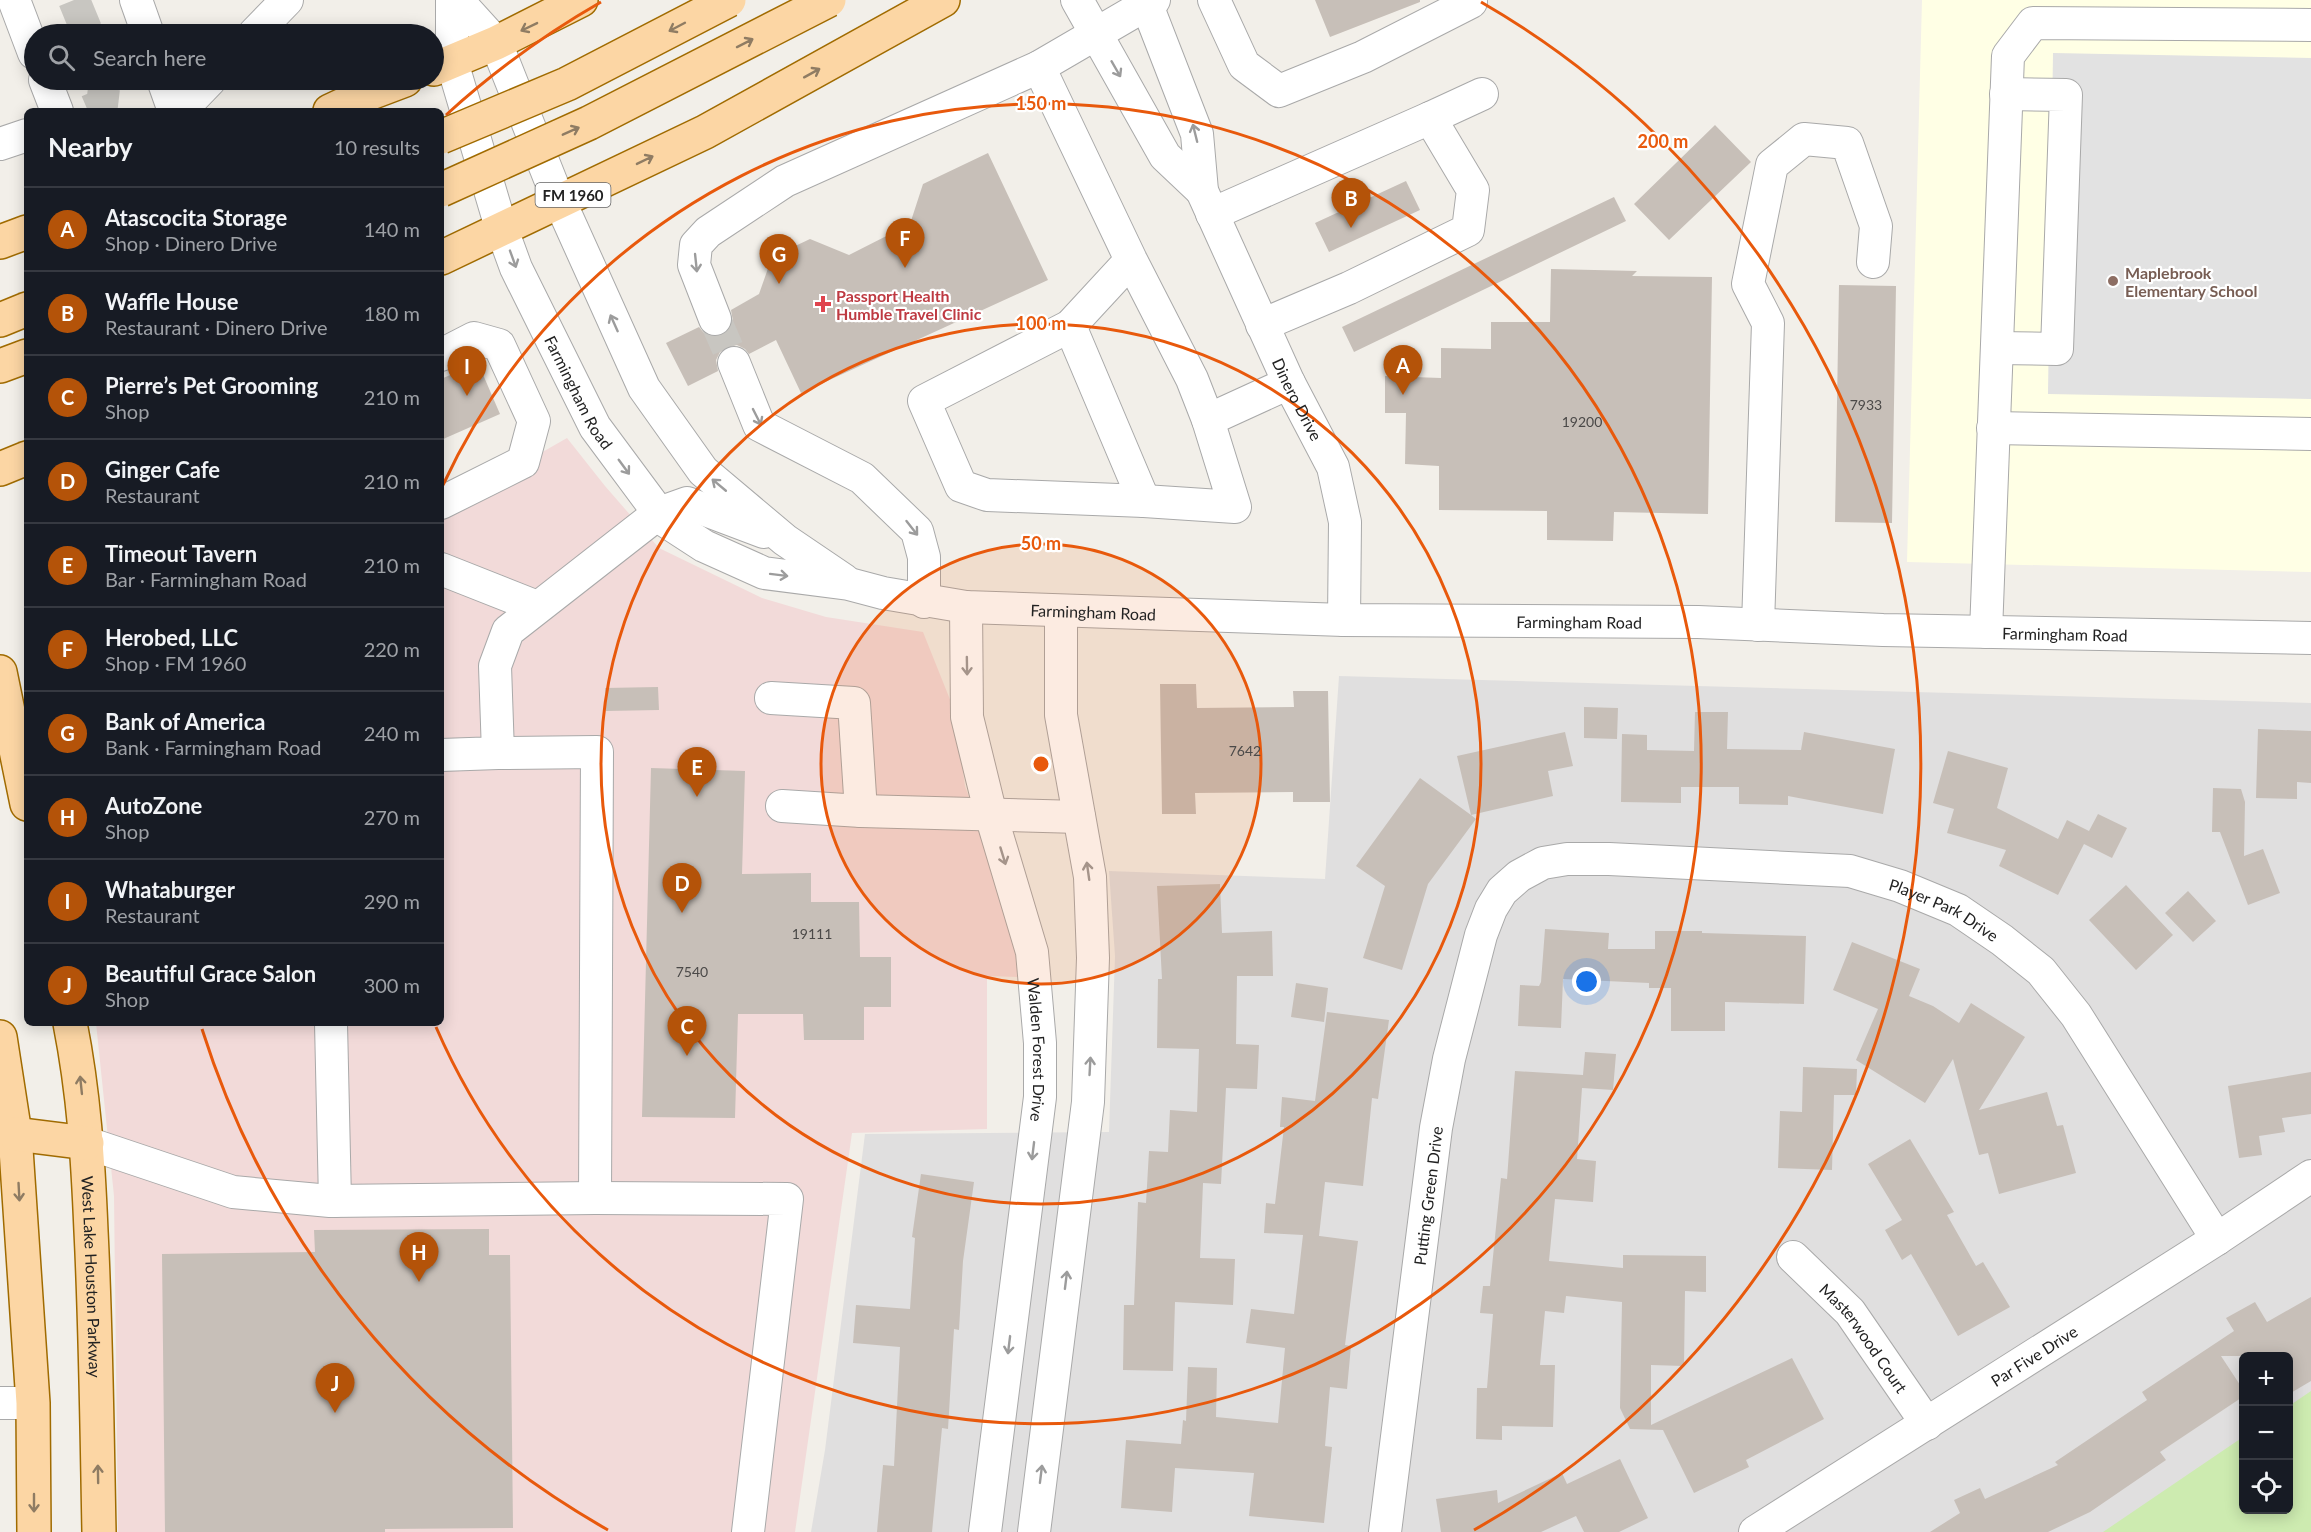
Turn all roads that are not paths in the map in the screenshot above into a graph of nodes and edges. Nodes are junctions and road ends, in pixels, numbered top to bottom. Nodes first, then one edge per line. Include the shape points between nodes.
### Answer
1 (14, 0) edge
2 (136, 0) edge
3 (287, 0) edge
4 (452, 0) edge
5 (457, 0) edge
6 (581, 0) edge
7 (729, 0) edge
8 (829, 0) edge
9 (943, 0) edge
10 (1077, 0) edge
11 (1214, 0) edge
12 (1470, 0) edge
13 (1149, 1) edge
14 (144, 24) edge
15 (264, 24) edge
16 (2311, 25) edge
17 (24, 26) edge
18 (1096, 34) junction
19 (496, 43) junction
20 (444, 59) edge
21 (444, 66) edge
22 (1039, 67) junction
23 (444, 69) edge
24 (49, 90) edge
25 (167, 90) edge
26 (200, 90) edge
27 (379, 90) edge
28 (1482, 94) dead end
29 (2006, 94) junction
30 (56, 108) edge
31 (173, 108) edge
32 (183, 108) edge
33 (336, 108) edge
34 (1430, 118) junction
35 (24, 136) edge
36 (444, 136) edge
37 (0, 144) edge
38 (444, 189) edge
39 (560, 201) junction
40 (1207, 202) junction
41 (502, 229) junction
42 (24, 233) edge
43 (0, 242) edge
44 (444, 257) edge
45 (1131, 260) junction
46 (1873, 262) dead end
47 (24, 310) edge
48 (716, 319) tunnel mouth
49 (0, 320) edge
50 (1262, 325) junction
51 (1070, 326) junction
52 (1997, 348) junction
53 (444, 353) edge
54 (24, 357) edge
55 (734, 363) tunnel mouth
56 (0, 366) edge
57 (1289, 383) junction
58 (1208, 420) junction
59 (1994, 428) junction
60 (2311, 434) edge
61 (24, 459) edge
62 (0, 469) edge
63 (1144, 501) junction
64 (444, 502) edge
65 (659, 513) junction
66 (785, 540) junction
67 (444, 570) edge
68 (849, 584) junction
69 (924, 602) junction
70 (537, 608) junction
71 (966, 608) junction
72 (1061, 611) junction
73 (1344, 620) junction
74 (1758, 624) junction
75 (1986, 632) junction
76 (2311, 638) edge
77 (0, 672) edge
78 (771, 698) dead end
79 (498, 753) junction
80 (444, 755) edge
81 (23, 767) edge
82 (782, 806) dead end
83 (861, 811) junction
84 (991, 815) junction
85 (1079, 817) junction
86 (1519, 876) joint
87 (71, 1026) edge
88 (331, 1026) edge
89 (0, 1037) edge
90 (1040, 1097) junction
91 (1088, 1102) junction
92 (8, 1134) edge
93 (87, 1143) junction
94 (2311, 1176) edge
95 (595, 1198) junction
96 (335, 1201) junction
97 (2217, 1239) junction
98 (1793, 1257) dead end
99 (0, 1403) edge
100 (33, 1403) junction
101 (1927, 1424) junction
102 (34, 1532) edge
103 (99, 1532) edge
104 (748, 1532) edge
105 (985, 1532) edge
106 (1034, 1532) edge
107 (1385, 1532) edge
108 (1755, 1532) edge

1 - 17 street
2 - 14 street
3 - 15 street
4 - 20 street, Farmingham Road
5 - 19 street
6 -> 19 main road
7 -> 36 main road, bridge via 567,84
38 -> 8 main road, bridge via 589,123
39 -> 9 main road, FM 1960 / FM 1960 via 705,132
10 - 18 street, Dinero Drive
11 - 12 street via 1244,65 1280,91 1363,57
13 - 18 street
40 -> 13 street, Dinero Drive via 1197,134
16 - 29 street via 2032,23 2007,56
18 - 22 street
18 -> 40 street, Dinero Drive via 1165,156
19 - 21 main road
19 - 39 street, Farmingham Road
22 - 45 street
22 -> 48 street via 785,182 708,232 696,245 694,265
23 - 41 street, Farmingham Road
24 - 30 street
25 - 31 street
26 - 32 street
27 - 33 main road
28 - 34 street
29 - 52 street
29 - 52 street via 2066,95 2060,268 2057,349
34 - 40 street
34 - 50 street via 1473,190 1468,230
35 - 37 street
39 - 41 main road, FM 1960 / FM 1960
66 -> 39 street, Farmingham Road via 703,471 644,388
40 - 50 street, Dinero Drive
41 - 44 main road, FM 1960 / FM 1960
41 -> 65 street, Farmingham Road via 516,268 595,427
42 - 43 main road
45 - 51 street
45 - 58 street via 1192,379
46 - 74 street via 1876,226 1846,143 1804,140 1772,165 1748,284 1767,323
47 - 49 main road
50 - 57 street, Dinero Drive
51 - 63 street
51 - 63 street via 924,400 961,486 987,495
52 - 59 street
53 - 64 street via 474,338 499,345 534,421 523,462
54 - 56 main road
55 -> 69 street via 759,425 862,478 917,531 924,557
57 - 58 street
57 - 73 street, Dinero Drive via 1333,467 1345,522
58 - 63 street via 1235,507
59 - 60 street
59 - 75 street
61 - 62 main road
65 - 66 street via 687,502
65 -> 68 street, Farmingham Road via 704,546 764,573
65 - 70 street
66 - 68 street, Farmingham Road
67 - 70 street
68 - 69 street, Farmingham Road
69 - 71 street, Farmingham Road
70 - 79 street via 508,631 495,666
71 - 72 street, Farmingham Road
71 -> 84 street, Walden Forest Drive via 967,717
72 - 73 street, Farmingham Road
72 - 85 street via 1061,715
73 - 74 street, Farmingham Road
74 - 75 street, Farmingham Road
75 - 76 street, Farmingham Road
77 - 81 main road
78 - 83 street via 854,703
79 - 80 street
79 - 95 street via 597,752
82 - 83 street
83 - 84 street
84 - 85 street
84 -> 90 street, Walden Forest Drive via 1032,952
91 -> 85 street via 1093,958 1090,877
86 - 97 street, Player Park Drive via 1543,863 1568,859 1850,871 1958,910 2041,971 2076,1015
86 - 107 street, Putting Green Drive via 1502,891 1481,935 1449,1059 1436,1128
93 -> 87 main road, West Lake Houston Parkway
88 - 96 street
89 - 92 main road
90 - 91 street
90 -> 105 street, Walden Forest Drive
106 -> 91 street
92 - 93 main road
92 -> 100 main road
93 - 96 street via 232,1192
103 -> 93 main road, West Lake Houston Parkway
94 - 97 street, Par Five Drive
95 - 96 street
95 - 104 street via 787,1199
97 - 101 street, Par Five Drive
98 - 101 street, Masterwood Court via 1850,1312
99 - 100 street
100 -> 102 main road
101 - 108 street, Par Five Drive

